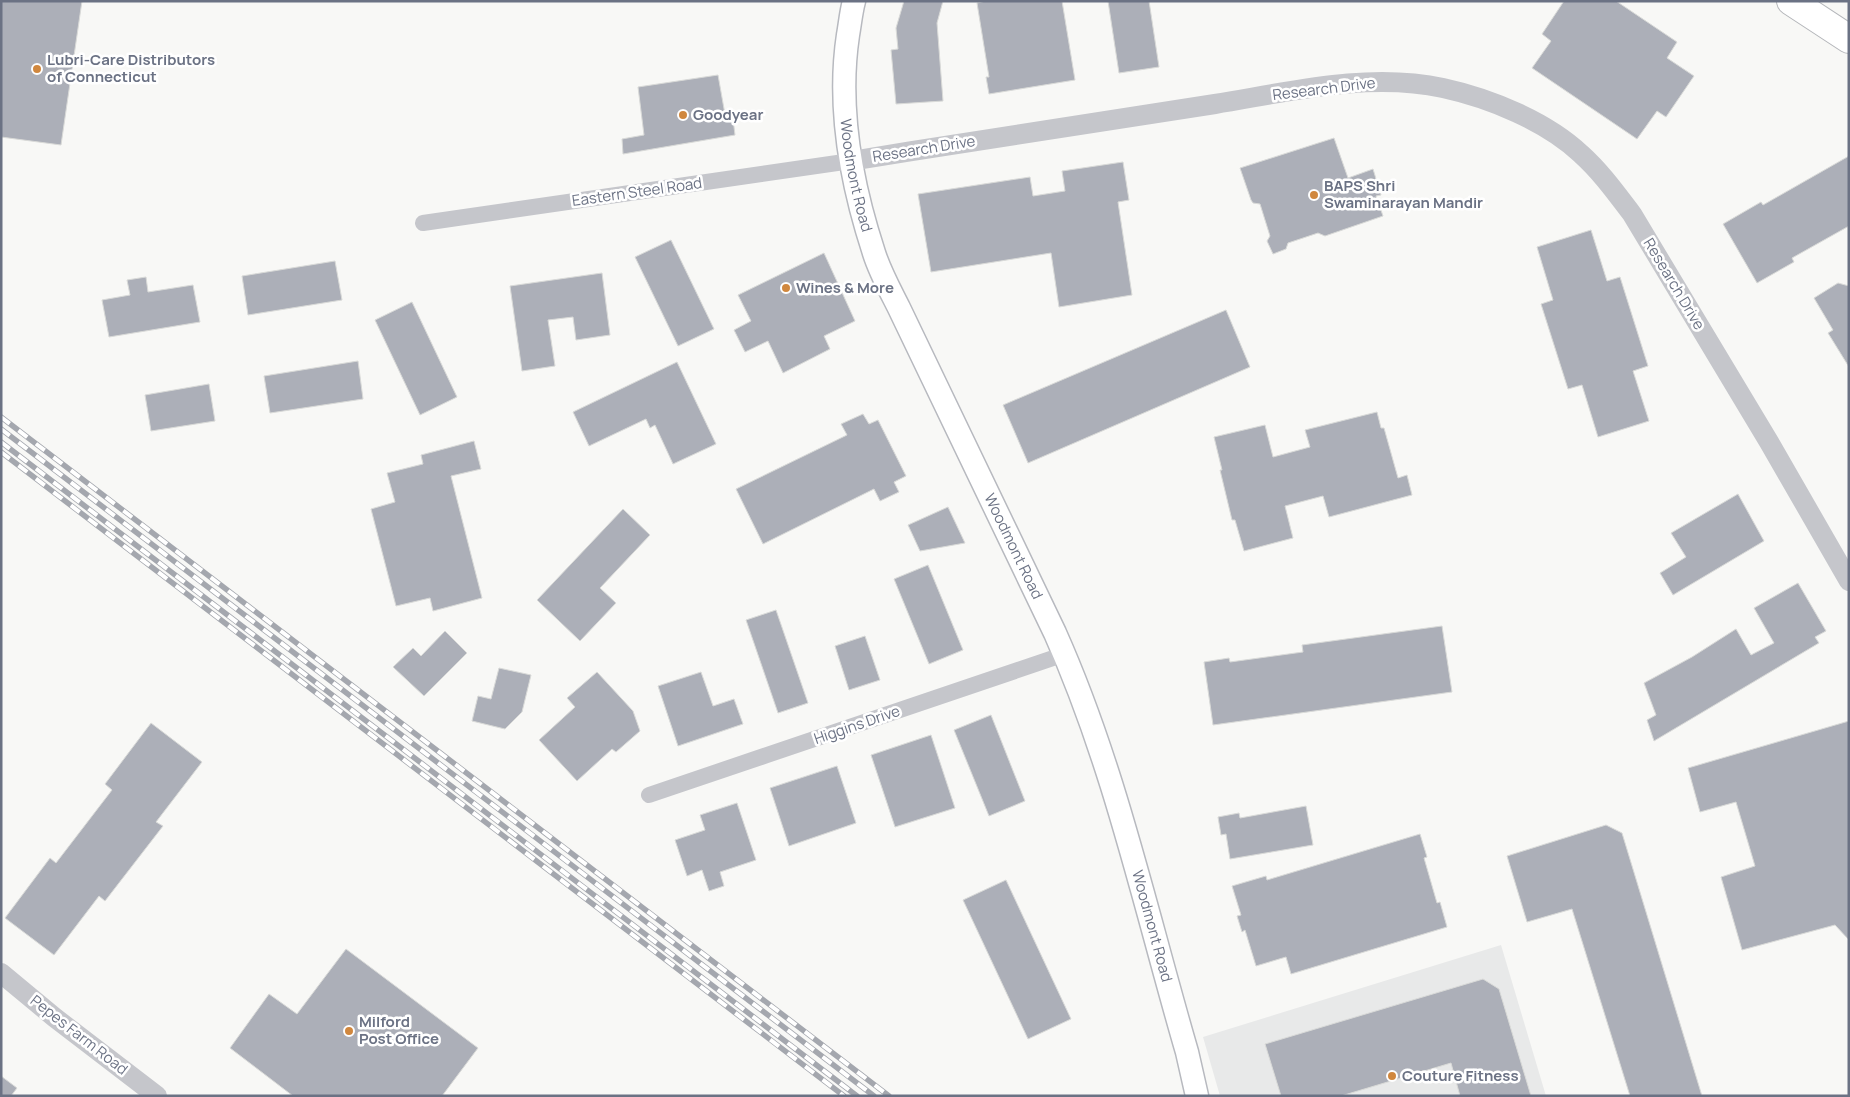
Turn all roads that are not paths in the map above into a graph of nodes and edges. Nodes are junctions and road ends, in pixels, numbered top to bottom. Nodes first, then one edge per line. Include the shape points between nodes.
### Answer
1 (854, 1) edge
2 (1791, 1) edge
3 (1820, 1) edge
4 (1849, 25) edge
5 (1849, 39) edge
6 (851, 161) junction
7 (423, 223) dead end
8 (1849, 580) edge
9 (1065, 654) junction
10 (649, 795) dead end
11 (1, 973) edge
12 (157, 1096) edge
13 (1197, 1096) edge

1 - 6 main road, Woodmont Road via 844,78
2 - 5 highway
3 - 4 highway
6 - 7 street, Eastern Steel Road
6 - 8 street, Research Drive via 1338,85 1385,82 1432,86 1511,110 1548,129 1579,152 1606,179 1632,214
6 - 9 main road, Woodmont Road via 874,255
9 - 10 street, Higgins Drive
9 - 13 main road, Woodmont Road via 1110,779
11 - 12 street, Pepes Farm Road

